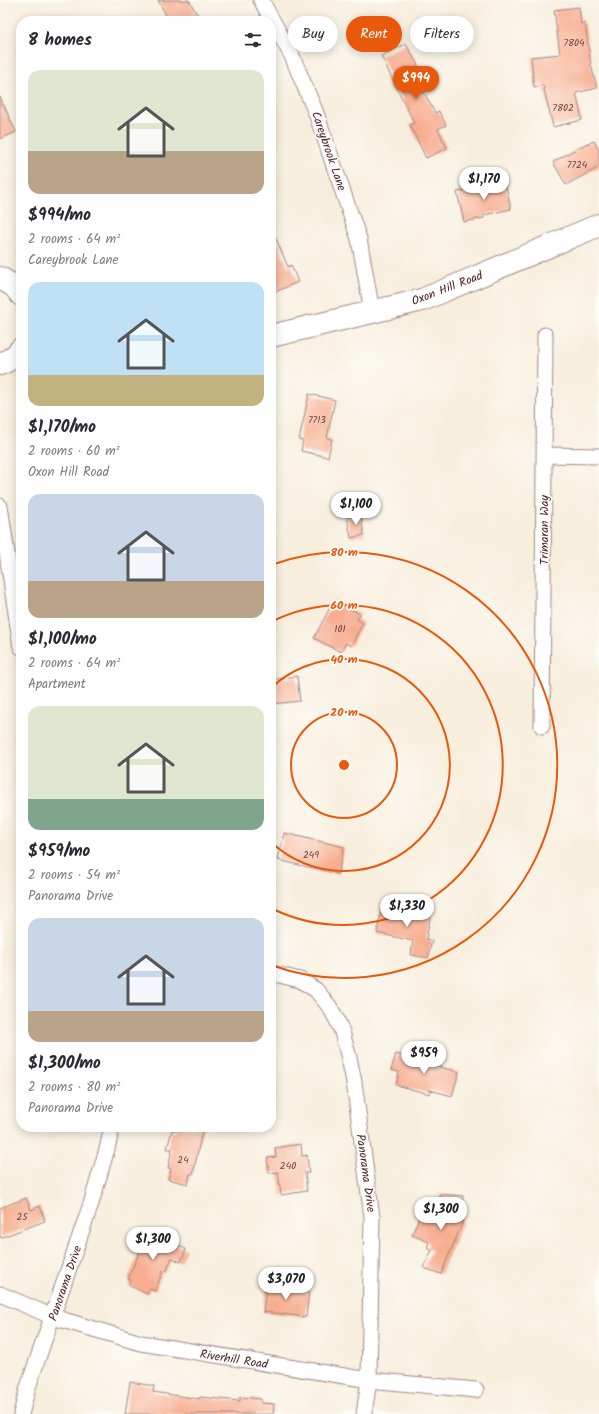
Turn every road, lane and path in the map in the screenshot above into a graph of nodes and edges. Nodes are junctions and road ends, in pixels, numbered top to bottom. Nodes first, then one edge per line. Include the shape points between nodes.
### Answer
1 (261, 0) edge
2 (270, 16) edge
3 (276, 27) edge
4 (598, 225) edge
5 (0, 278) edge
6 (16, 289) edge
7 (372, 311) junction
8 (276, 335) edge
9 (545, 335) dead end
10 (544, 455) junction
11 (599, 456) edge
12 (0, 506) edge
13 (16, 613) edge
14 (542, 726) dead end
15 (276, 974) edge
16 (111, 1132) edge
17 (0, 1294) edge
18 (54, 1317) junction
19 (369, 1380) junction
20 (476, 1390) dead end
21 (21, 1414) edge
22 (364, 1414) edge

1 - 2 street, Careybrook Lane
3 - 7 street, Careybrook Lane via 292,56 319,120 359,239
4 - 7 main road, Oxon Hill Road via 422,300
5 - 6 main road
7 - 8 main road, Oxon Hill Road
9 - 10 street, Trimaran Way
10 - 11 street
10 - 14 street, Trimaran Way
12 - 13 street
15 - 19 street, Panorama Drive via 300,980 316,990 337,1020 349,1058 372,1216
16 - 18 street, Panorama Drive via 91,1204
17 - 18 street, Riverhill Road
18 - 19 street, Riverhill Road via 141,1343
18 - 21 street, Panorama Drive via 28,1387
19 - 20 street, Riverhill Road
19 - 22 street, Panorama Drive

